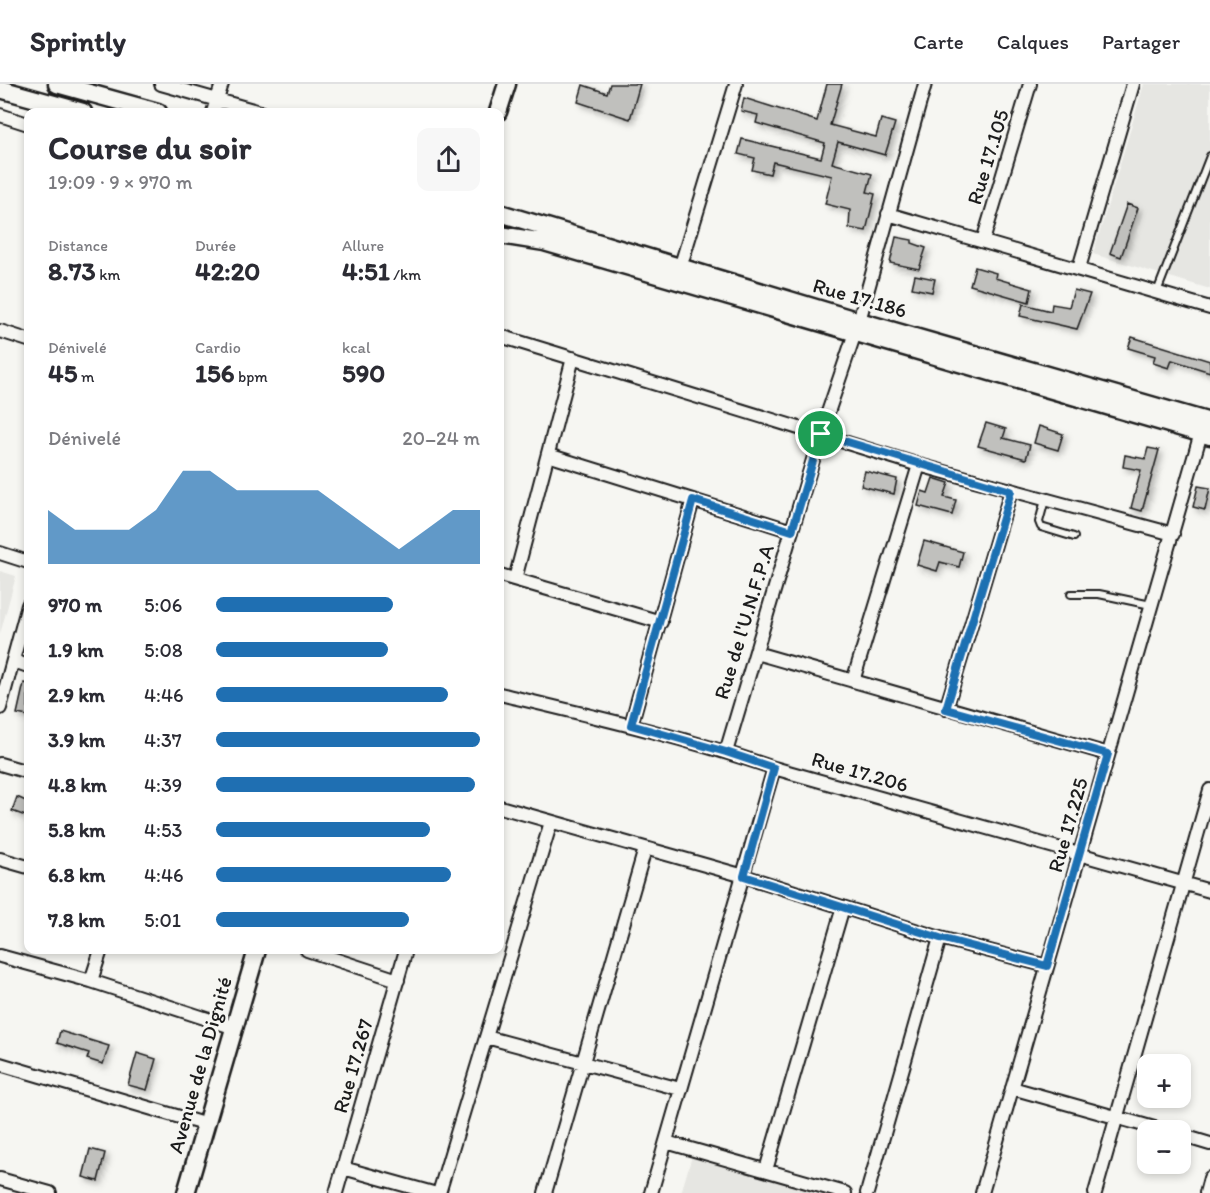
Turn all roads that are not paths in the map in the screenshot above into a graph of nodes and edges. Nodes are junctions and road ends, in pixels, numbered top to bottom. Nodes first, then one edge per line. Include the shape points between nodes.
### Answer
1 (57, 84) edge
2 (161, 84) edge
3 (222, 84) edge
4 (507, 84) edge
5 (736, 84) edge
6 (925, 84) edge
7 (1030, 84) edge
8 (1132, 84) edge
9 (0, 88) edge
10 (100, 90) edge
11 (217, 99) junction
12 (69, 108) edge
13 (147, 108) edge
14 (214, 108) edge
15 (247, 108) edge
16 (499, 108) edge
17 (0, 116) edge
18 (24, 123) edge
19 (1210, 156) edge
20 (504, 214) edge
21 (888, 214) junction
22 (504, 236) edge
23 (983, 241) junction
24 (680, 268) junction
25 (1079, 268) junction
26 (1157, 292) junction
27 (1210, 308) edge
28 (857, 327) junction
29 (0, 331) edge
30 (504, 337) edge
31 (24, 339) edge
32 (573, 358) junction
33 (1207, 430) edge
34 (821, 434) junction
35 (548, 455) junction
36 (919, 465) junction
37 (1011, 491) junction
38 (693, 500) junction
39 (1045, 500) junction
40 (792, 531) junction
41 (1173, 534) junction
42 (1074, 537) dead end
43 (0, 553) edge
44 (24, 561) edge
45 (504, 575) edge
46 (515, 579) junction
47 (1071, 594) dead end
48 (1152, 605) junction
49 (24, 621) edge
50 (661, 622) junction
51 (756, 653) junction
52 (14, 662) junction
53 (24, 665) edge
54 (853, 681) junction
55 (504, 695) edge
56 (0, 708) edge
57 (946, 709) junction
58 (631, 725) junction
59 (726, 752) junction
60 (1108, 754) junction
61 (0, 764) edge
62 (774, 768) junction
63 (24, 771) edge
64 (1210, 790) edge
65 (504, 808) edge
66 (551, 822) junction
67 (645, 849) junction
68 (1080, 854) junction
69 (0, 859) edge
70 (24, 866) edge
71 (744, 876) junction
72 (1183, 883) junction
73 (1210, 891) edge
74 (843, 907) junction
75 (940, 938) junction
76 (100, 954) edge
77 (256, 954) edge
78 (319, 954) edge
79 (405, 954) edge
80 (0, 956) edge
81 (1047, 966) junction
82 (398, 980) junction
83 (91, 981) junction
84 (235, 1028) junction
85 (486, 1036) junction
86 (583, 1063) junction
87 (0, 1064) edge
88 (1012, 1088) junction
89 (680, 1089) junction
90 (1117, 1117) junction
91 (1137, 1123) edge
92 (207, 1125) junction
93 (1191, 1139) edge
94 (666, 1142) junction
95 (1210, 1144) edge
96 (344, 1168) junction
97 (766, 1170) junction
98 (1210, 1178) edge
99 (0, 1179) edge
100 (50, 1193) edge
101 (186, 1193) edge
102 (336, 1193) edge
103 (433, 1193) edge
104 (439, 1193) edge
105 (545, 1193) edge
106 (651, 1193) edge
107 (846, 1193) edge
108 (867, 1193) edge
109 (982, 1193) edge
110 (1095, 1193) edge
111 (1206, 1193) edge

1 - 10 main road
2 - 11 street
3 - 11 street
4 - 16 main road
5 - 24 street
6 - 21 street, Rue de l'U.N.F.P.A
7 - 23 street, Rue 17.105
8 - 25 street
9 - 12 main road
10 - 13 main road
11 - 14 street
11 - 15 street
17 - 18 street
19 - 26 lane
20 - 24 main road, Rue 17.186
21 - 23 street
21 - 28 street, Rue de l'U.N.F.P.A
22 - 28 main road via 544,242
23 - 25 street
24 - 28 main road, Rue 17.186
25 - 26 street
26 - 27 street
28 - 33 main road, Rue 17.186
28 - 34 street, Rue de l'U.N.F.P.A
29 - 31 street
30 - 32 street
32 - 34 street
32 - 35 street
33 - 41 street, Rue 17.225
34 - 36 street
34 - 40 street, Rue de l'U.N.F.P.A
35 - 38 street
35 - 46 street
36 - 37 street
36 - 54 street
37 - 39 street
37 - 57 street
38 - 40 street
38 - 50 street
39 - 41 street
39 - 42 lane via 1041,528
40 - 51 street, Rue de l'U.N.F.P.A
41 - 48 street, Rue 17.225
43 - 44 street
45 - 46 street
46 - 50 street
47 - 48 lane via 1099,594
48 - 60 street, Rue 17.225
49 - 52 street
50 - 58 street
51 - 54 street
51 - 59 street, Rue de l'U.N.F.P.A
52 - 53 street
52 - 56 street
54 - 57 street
55 - 58 street, Rue 17.206
57 - 60 street
58 - 59 street, Rue 17.206
59 - 62 street, Rue 17.206
60 - 68 street, Rue 17.225
61 - 63 street
62 - 68 street, Rue 17.206
62 - 71 street
64 - 72 street
65 - 66 street
66 - 67 street
66 - 85 street
67 - 71 street
67 - 86 street
68 - 72 street, Rue 17.206
68 - 81 street, Rue 17.225
69 - 70 street
71 - 74 street
71 - 89 street
72 - 73 street, Rue 17.206
72 - 90 street
74 - 75 street
74 - 97 street
75 - 81 street
75 - 108 street
76 - 83 street
77 - 84 main road, Avenue de la Dignité
78 - 82 street
79 - 82 street, Rue 17.267
80 - 83 street
81 - 88 street, Rue 17.225
82 - 96 street, Rue 17.267
83 - 84 street
84 - 92 main road, Avenue de la Dignité
85 - 86 street
85 - 104 street
86 - 89 street
86 - 105 street
87 - 92 street
88 - 90 street
88 - 109 street, Rue 17.225
89 - 94 street
90 - 91 street
90 - 110 street
92 - 101 main road, Avenue de la Dignité
93 - 95 street
94 - 97 street
94 - 106 street
96 - 102 street, Rue 17.267
96 - 103 street
97 - 107 street
98 - 111 street
99 - 100 street

